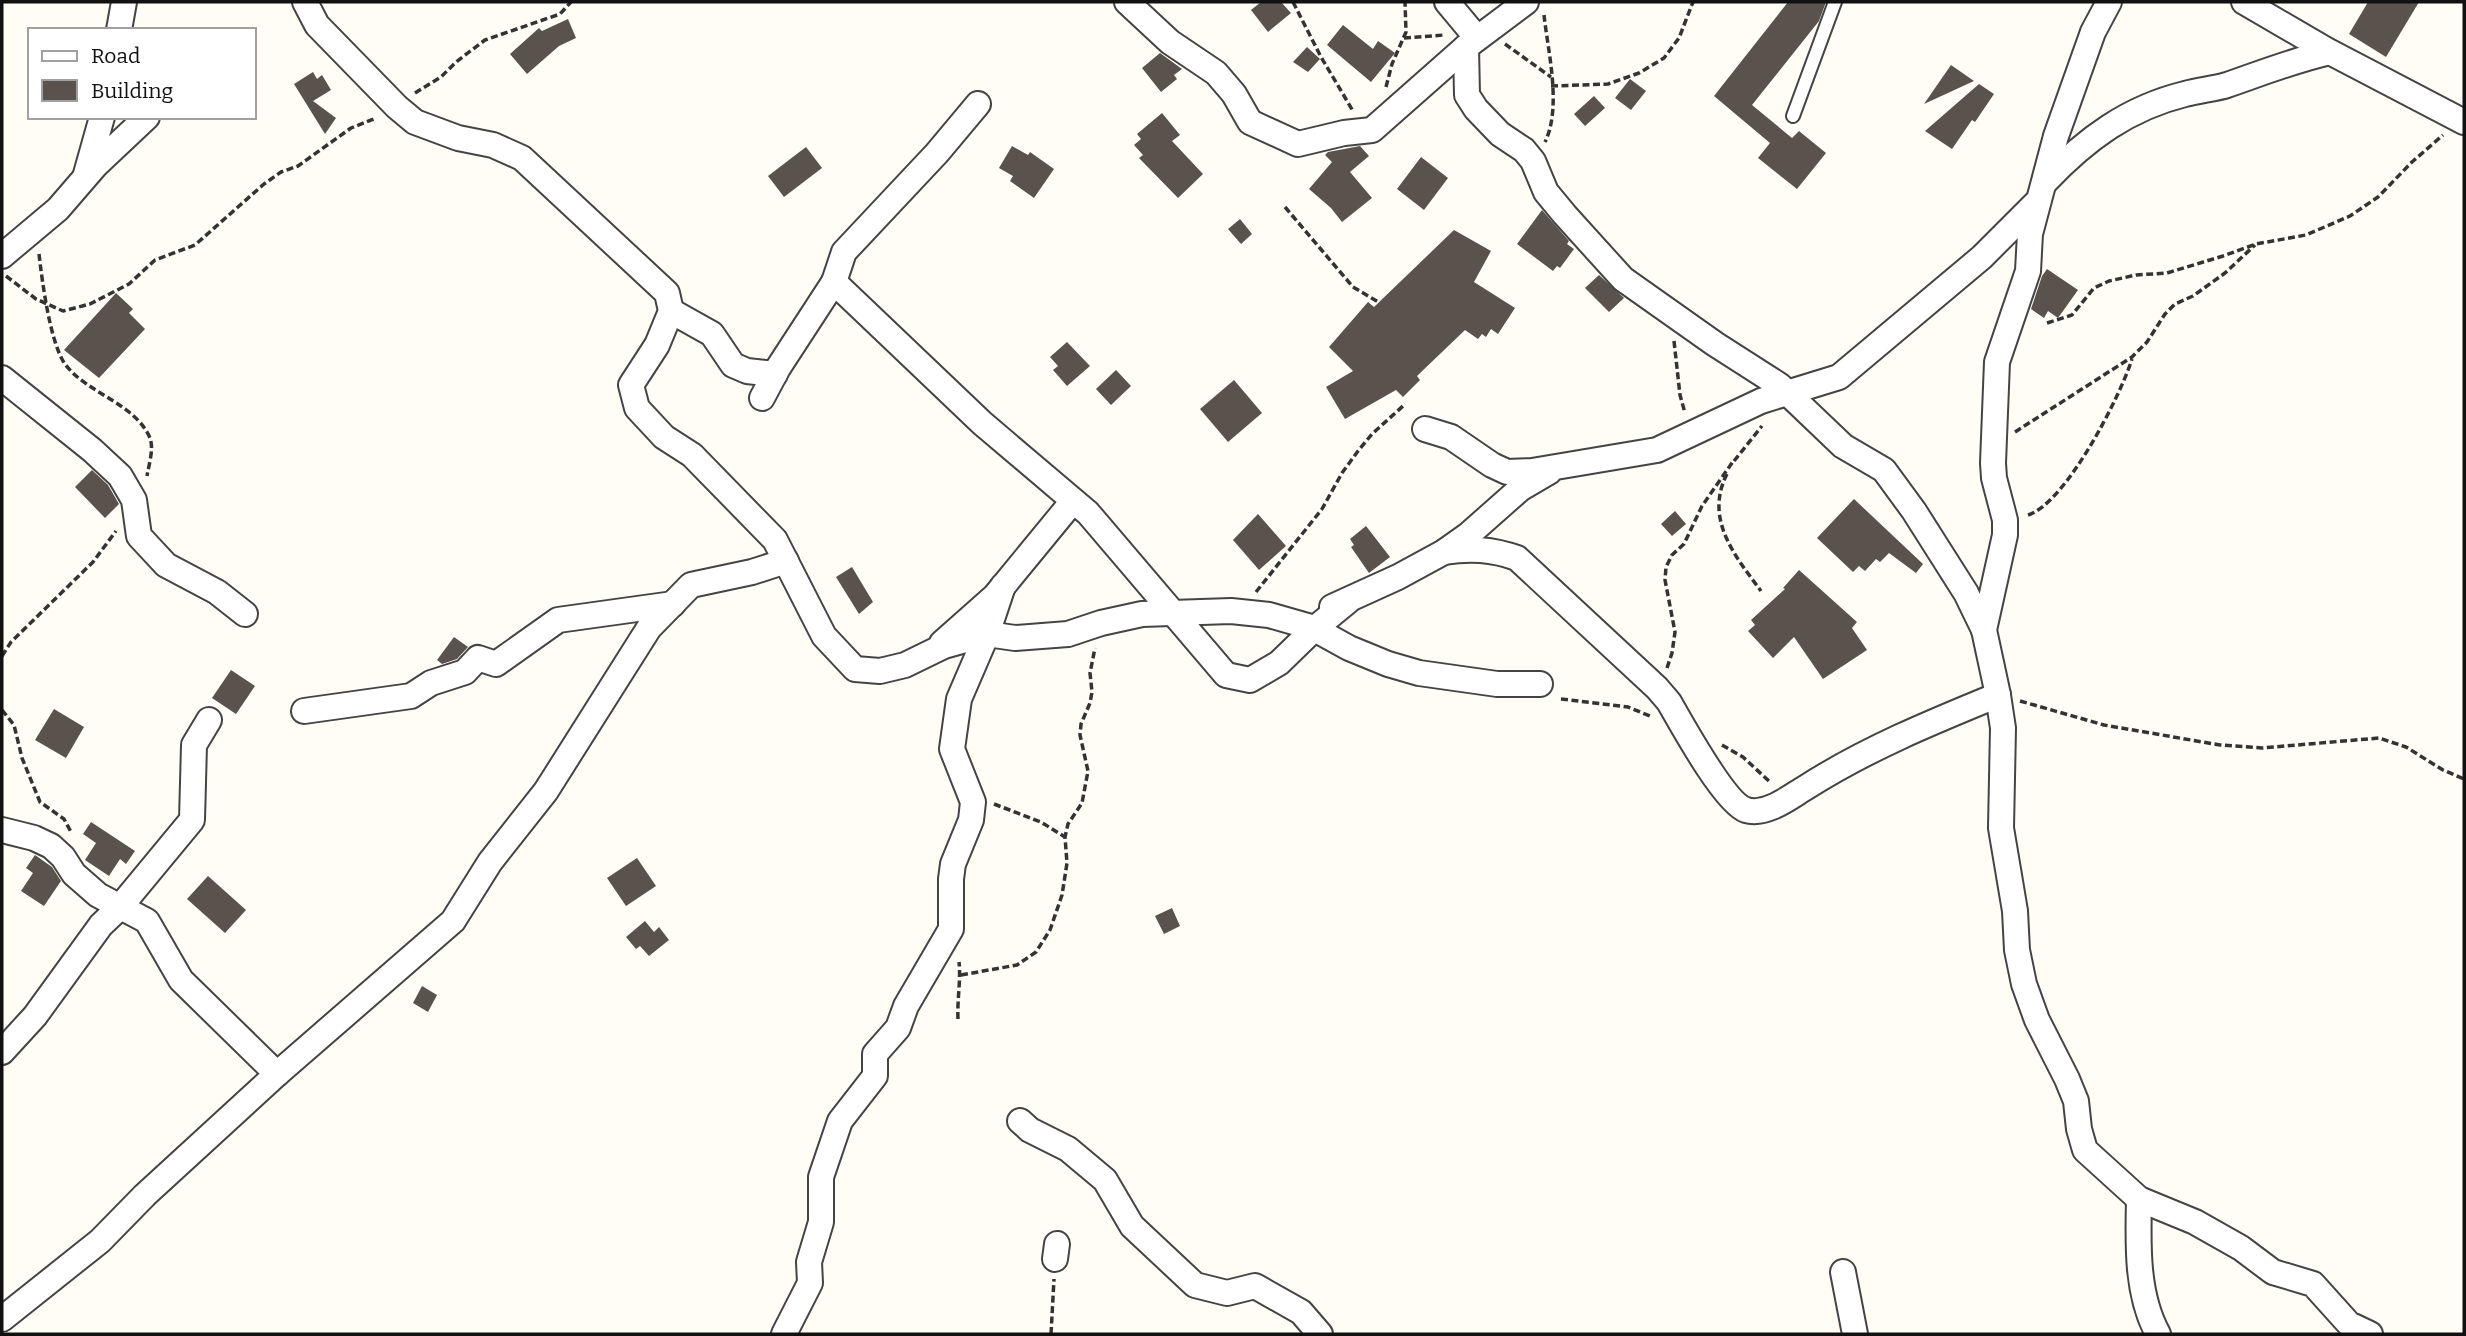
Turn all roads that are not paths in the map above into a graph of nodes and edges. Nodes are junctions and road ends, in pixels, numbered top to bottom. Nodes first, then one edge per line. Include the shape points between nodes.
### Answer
1 (124, 2) edge
2 (305, 2) edge
3 (1127, 2) edge
4 (1447, 2) edge
5 (1835, 2) edge
6 (2109, 2) edge
7 (2244, 2) edge
8 (1535, 7) edge
9 (119, 28) edge
10 (1470, 37) junction
11 (2330, 52) junction
12 (978, 104) dead end
13 (1793, 116) dead end
14 (101, 119) edge
15 (145, 119) edge
16 (2463, 121) edge
17 (85, 177) junction
18 (2039, 194) junction
19 (2, 256) edge
20 (834, 282) junction
21 (671, 311) junction
22 (775, 374) junction
23 (2, 378) edge
24 (1789, 394) junction
25 (761, 398) dead end
26 (1425, 429) dead end
27 (1557, 468) junction
28 (1073, 501) junction
29 (1444, 552) junction
30 (786, 561) junction
31 (1003, 586) junction
32 (673, 604) junction
33 (1175, 613) junction
34 (245, 614) dead end
35 (1303, 626) junction
36 (1984, 630) junction
37 (987, 634) junction
38 (934, 651) junction
39 (1540, 684) dead end
40 (1998, 695) junction
41 (304, 711) dead end
42 (209, 720) dead end
43 (2, 830) edge
44 (120, 907) junction
45 (2, 1052) edge
46 (277, 1074) junction
47 (1020, 1121) dead end
48 (2139, 1199) junction
49 (1843, 1272) dead end
50 (2, 1319) edge
51 (784, 1334) edge
52 (1320, 1334) edge
53 (1855, 1334) edge
54 (2158, 1334) edge
55 (2370, 1334) edge

1 - 9 street
2 - 21 street via 317,26 397,107 437,132 493,145 522,158 667,293
3 - 10 street via 1170,42 1216,73 1250,122 1298,144 1372,130
4 - 10 street
5 - 13 lane
6 - 18 street via 2088,45
7 - 11 street
8 - 10 street
10 - 24 street via 1467,95 1500,134 1524,150 1546,192 1623,279
11 - 16 street
11 - 18 street via 2296,59 2120,118 2066,160
12 - 20 street via 844,252
14 - 17 street
15 - 17 street
17 - 19 street via 58,209
18 - 24 street via 1982,257 1839,377
18 - 36 street via 2028,271 1997,362 1994,478 2005,535
20 - 22 street
20 - 28 street via 982,423
21 - 22 street via 712,334 733,365
21 - 30 street via 657,345 631,385 638,408 748,512 775,540
22 - 25 street
23 - 34 street via 120,476 134,500 139,536 166,565 217,592
24 - 27 street via 1760,401 1657,450
24 - 36 street via 1843,446 1884,470 1960,583
26 - 27 street via 1451,437 1507,472
27 - 29 street via 1520,489
28 - 31 street
28 - 33 street
29 - 35 street
29 - 40 street via 1469,549 1517,558 1657,688 1731,799 1747,810 1768,808 1788,799 1837,767
30 - 32 street via 691,585
30 - 38 street via 824,636 855,668 880,671
31 - 37 street
31 - 38 street
32 - 41 street via 558,620 496,664 478,658 465,672 431,683 411,696
32 - 46 street via 649,628 546,791 490,862 453,921
33 - 35 street via 1240,612
33 - 35 street via 1226,675 1250,680 1279,663
33 - 37 street via 1142,614 1068,634 1015,638
35 - 39 street via 1419,673 1497,684
36 - 40 street
37 - 38 street
37 - 51 street via 959,699 952,749 972,802 971,820 953,864 951,929 898,1028 875,1054 875,1076 840,1121 821,1177 821,1222 809,1262 810,1283
40 - 48 street via 2003,728 2001,828 2024,984 2076,1101 2085,1150
42 - 44 street via 194,745 192,820
43 - 44 street via 51,846 74,874
44 - 45 street
44 - 46 street via 147,921 181,979
46 - 50 street via 100,1241
47 - 52 street via 1068,1149 1105,1180 1132,1226 1195,1285 1227,1293 1255,1286 1301,1312
48 - 54 street via 2138,1263
48 - 55 street via 2194,1222 2273,1272 2313,1284 2349,1324
49 - 53 street

